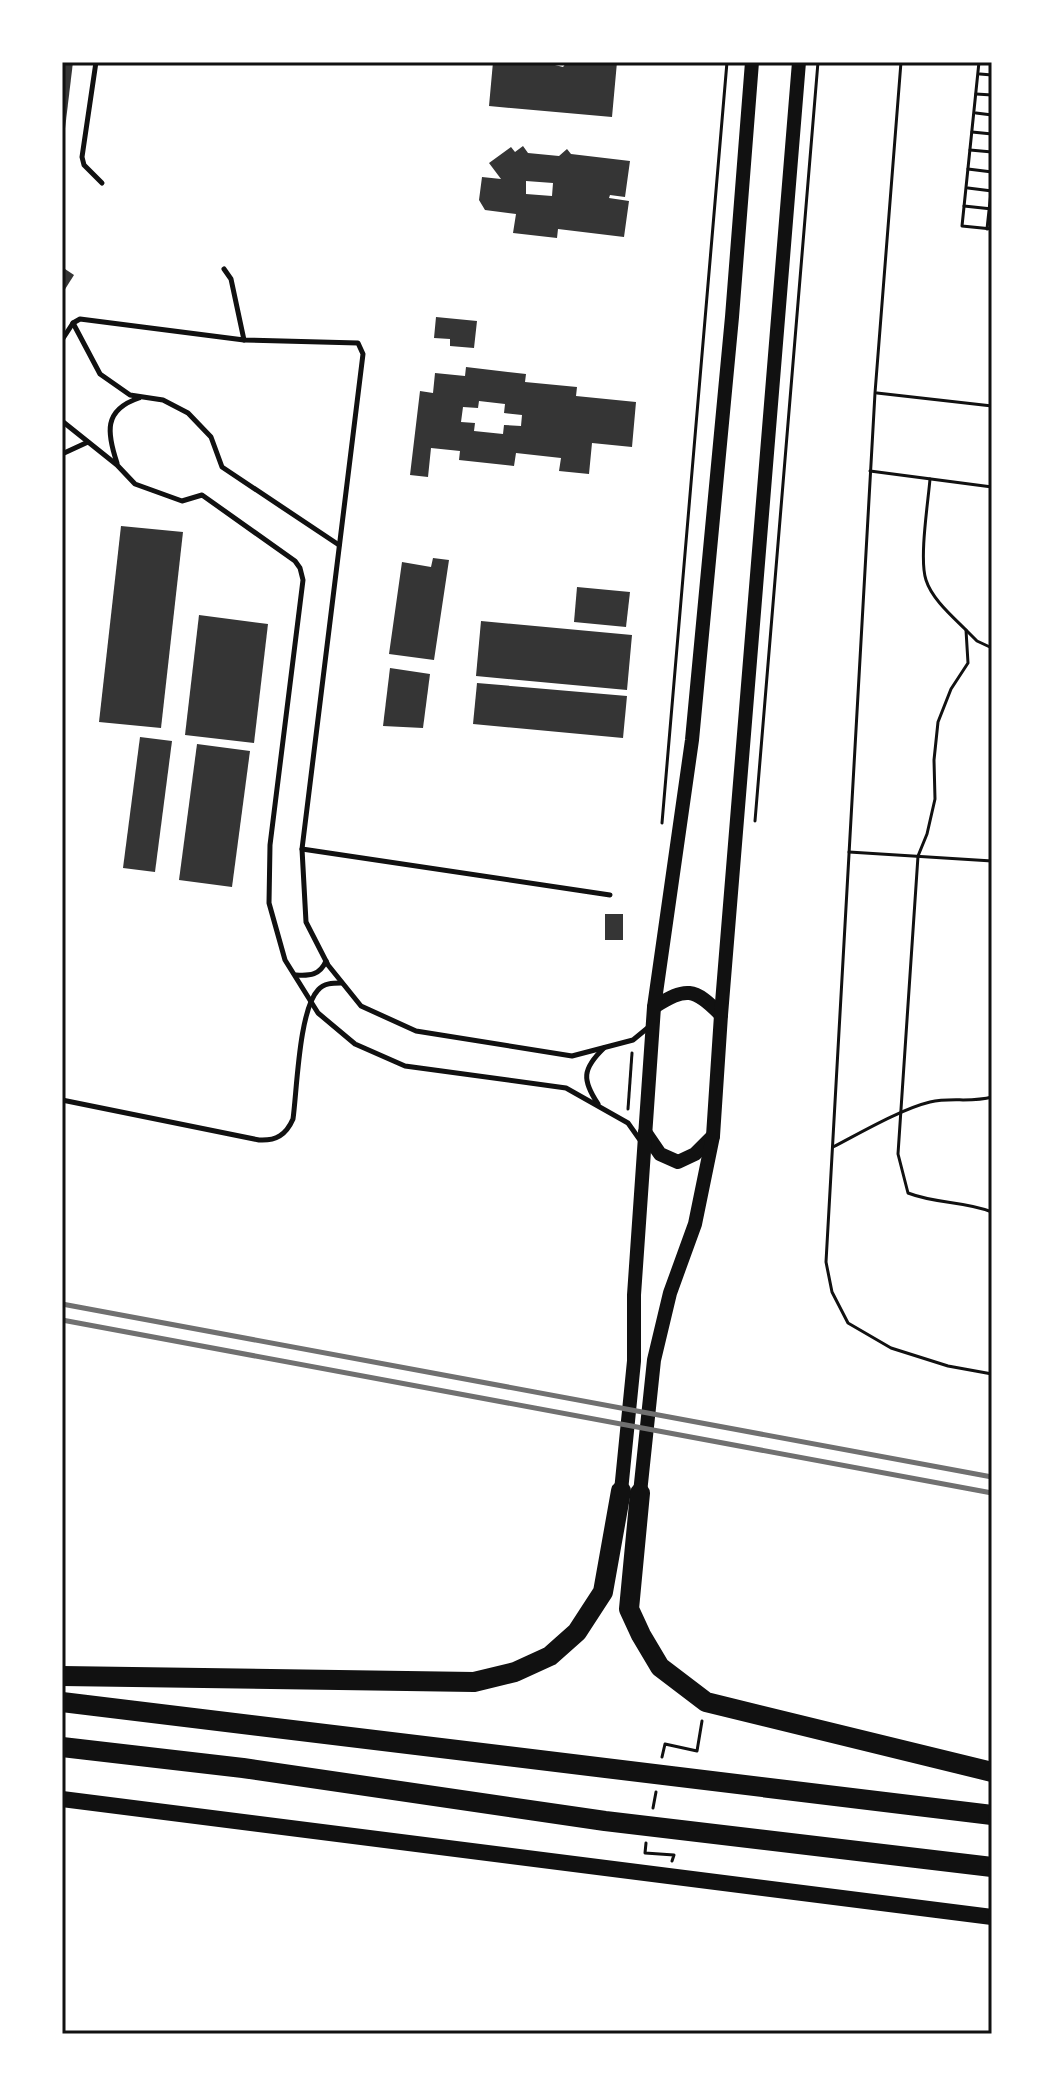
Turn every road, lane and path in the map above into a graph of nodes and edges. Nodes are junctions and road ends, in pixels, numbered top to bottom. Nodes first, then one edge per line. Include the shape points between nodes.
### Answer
1 (96, 62) edge
2 (727, 62) edge
3 (752, 62) edge
4 (799, 62) edge
5 (818, 62) edge
6 (901, 62) edge
7 (979, 62) edge
8 (978, 74) junction
9 (992, 75) edge
10 (976, 94) junction
11 (992, 95) edge
12 (974, 113) junction
13 (992, 115) edge
14 (972, 132) junction
15 (992, 134) edge
16 (970, 150) junction
17 (992, 152) edge
18 (968, 169) junction
19 (992, 172) edge
20 (102, 183) dead end
21 (992, 183) edge
22 (966, 188) junction
23 (992, 190) edge
24 (964, 206) junction
25 (990, 209) edge
26 (989, 229) edge
27 (224, 269) dead end
28 (73, 323) junction
29 (62, 340) edge
30 (244, 340) junction
31 (875, 393) junction
32 (139, 398) junction
33 (992, 406) edge
34 (62, 421) edge
35 (88, 442) junction
36 (62, 454) edge
37 (117, 465) junction
38 (870, 471) junction
39 (930, 479) junction
40 (992, 487) edge
41 (339, 545) junction
42 (966, 630) junction
43 (992, 648) edge
44 (755, 821) dead end
45 (661, 835) dead end
46 (302, 849) junction
47 (849, 852) junction
48 (918, 856) junction
49 (992, 861) edge
50 (610, 895) dead end
51 (326, 961) junction
52 (295, 975) junction
53 (342, 983) junction
54 (311, 1002) junction
55 (654, 1007) junction
56 (721, 1015) junction
57 (654, 1023) junction
58 (633, 1040) junction
59 (605, 1048) junction
60 (992, 1097) edge
61 (62, 1100) edge
62 (600, 1107) junction
63 (901, 1114) junction
64 (628, 1123) junction
65 (713, 1136) junction
66 (645, 1139) junction
67 (833, 1147) junction
68 (992, 1212) edge
69 (992, 1374) edge
70 (631, 1492) junction
71 (62, 1676) edge
72 (62, 1702) edge
73 (706, 1702) junction
74 (62, 1747) edge
75 (662, 1759) dead end
76 (992, 1772) edge
77 (656, 1790) dead end
78 (62, 1799) edge
79 (992, 1815) edge
80 (650, 1821) dead end
81 (648, 1837) dead end
82 (674, 1855) dead end
83 (992, 1867) edge
84 (992, 1917) edge

1 - 20 lane via 82,157
2 - 45 path
3 - 55 street via 692,740
4 - 56 street
5 - 44 path
6 - 31 path
7 - 8 path
8 - 9 path
8 - 10 path
10 - 11 path
10 - 12 path
12 - 13 path
12 - 14 path
14 - 15 path
14 - 16 path
16 - 17 path
16 - 18 path
18 - 19 path
18 - 22 path
21 - 23 path
22 - 23 path
22 - 24 path
23 - 25 path
24 - 25 path
24 - 26 path via 962,226
25 - 26 path
27 - 30 lane via 231,279
28 - 29 lane
28 - 30 lane via 89,319
28 - 32 lane via 100,374
30 - 41 lane via 358,343 363,354
31 - 33 path
31 - 38 path
32 - 37 lane via 122,404 111,421 109,438
32 - 41 lane via 163,400 188,413 211,437 222,467
34 - 35 lane
35 - 36 lane
35 - 37 lane
37 - 52 lane via 135,484 161,495 182,501 202,495 300,568 303,580 270,845 269,903 285,960
38 - 39 path
38 - 47 path
39 - 40 path
39 - 42 path via 926,580
41 - 46 lane
42 - 43 path
42 - 48 path via 968,663 938,722 935,799
46 - 50 lane
46 - 51 lane via 306,922
47 - 48 path
47 - 67 path
48 - 49 path
48 - 63 path
51 - 52 lane via 317,972
51 - 53 lane
52 - 54 lane
53 - 54 lane via 322,986
53 - 59 lane via 361,1006 416,1031 572,1056
54 - 61 lane via 293,1119 277,1139 259,1140
54 - 62 lane via 355,1044 405,1066 566,1088
55 - 56 street via 689,992 703,996
55 - 57 street
56 - 65 street
57 - 58 lane
57 - 66 street
58 - 59 lane
58 - 64 path
59 - 62 lane via 586,1071 586,1085
60 - 63 path via 928,1102
62 - 64 lane
63 - 67 path
63 - 68 path via 898,1154 908,1193
64 - 66 lane
65 - 66 street via 678,1162
65 - 70 street via 695,1224 670,1293 654,1360
66 - 70 street via 634,1295
67 - 69 path via 826,1262 832,1292 848,1323 891,1348
70 - 71 highway via 603,1592 577,1632 550,1656 515,1672 474,1682
70 - 73 highway via 629,1609 660,1667
72 - 79 highway
73 - 75 path via 697,1751 665,1744
73 - 76 highway
74 - 83 highway
77 - 80 path
78 - 84 main road
81 - 82 path via 645,1853

